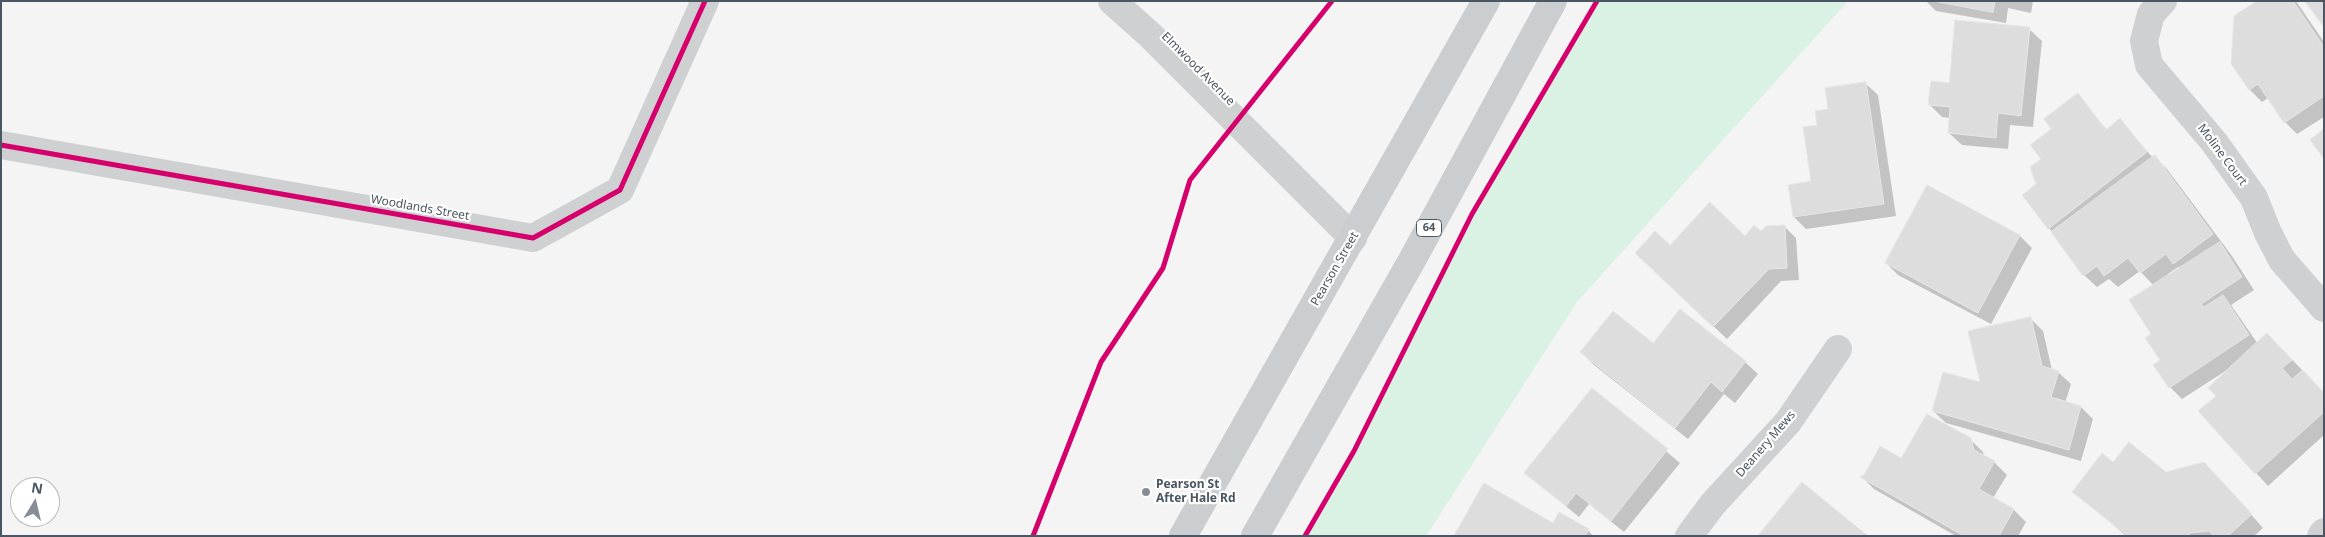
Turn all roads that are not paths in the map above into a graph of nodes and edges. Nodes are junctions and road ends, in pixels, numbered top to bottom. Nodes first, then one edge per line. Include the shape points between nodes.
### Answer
1 (705, 1) edge
2 (1112, 1) edge
3 (1486, 1) edge
4 (1553, 1) edge
5 (2163, 1) edge
6 (1, 145) edge
7 (1353, 238) junction
8 (2324, 308) edge
9 (1838, 349) dead end
10 (2324, 532) edge
11 (1183, 536) edge
12 (1255, 536) edge
13 (1689, 536) edge
14 (2321, 536) edge

1 - 6 street, Woodlands Street via 620,190 533,238
2 - 7 street, Elmwood Avenue via 1150,34
3 - 7 main road, Pearson Street
4 - 12 main road, 64 via 1411,262
5 - 8 street, Moline Court via 2151,14 2144,41 2149,65 2214,142 2254,198 2282,260
7 - 11 main road, Pearson Street
9 - 13 street, Deanery Mews via 1788,422 1712,505
10 - 14 street

